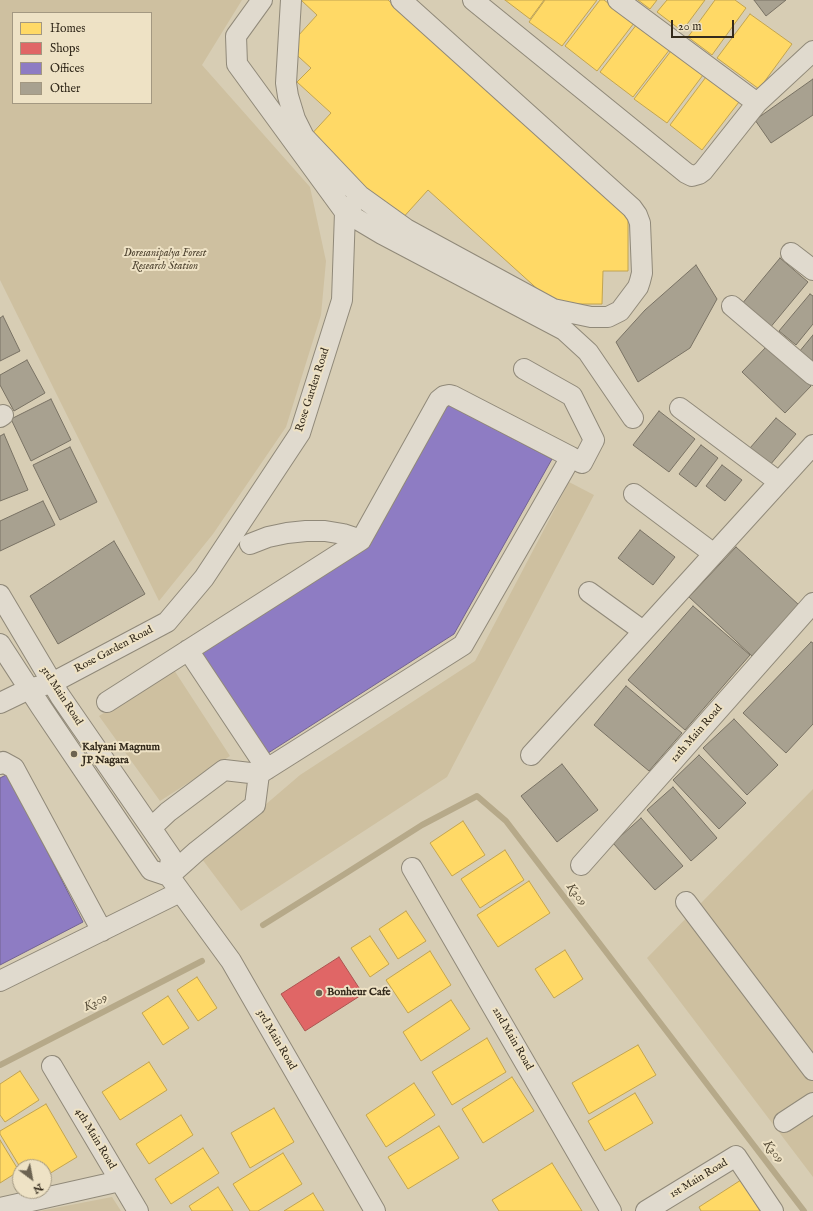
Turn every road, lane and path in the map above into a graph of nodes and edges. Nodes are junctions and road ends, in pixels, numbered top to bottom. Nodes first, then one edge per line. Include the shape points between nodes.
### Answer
1 (262, 0) edge
2 (291, 0) edge
3 (401, 0) edge
4 (473, 0) edge
5 (618, 0) edge
6 (813, 51) edge
7 (757, 103) junction
8 (360, 196) junction
9 (345, 212) junction
10 (791, 253) dead end
11 (813, 270) edge
12 (732, 306) dead end
13 (524, 369) dead end
14 (813, 375) edge
15 (680, 408) dead end
16 (633, 418) dead end
17 (813, 446) edge
18 (571, 457) junction
19 (779, 482) junction
20 (634, 494) dead end
21 (361, 540) junction
22 (250, 544) dead end
23 (714, 554) junction
24 (589, 592) dead end
25 (0, 595) edge
26 (813, 603) edge
27 (644, 631) junction
28 (0, 644) edge
29 (188, 650) junction
30 (52, 683) junction
31 (29, 689) junction
32 (107, 702) dead end
33 (0, 704) edge
34 (531, 754) dead end
35 (0, 764) edge
36 (263, 772) junction
37 (151, 828) junction
38 (581, 865) dead end
39 (412, 868) dead end
40 (169, 876) junction
41 (180, 892) junction
42 (686, 902) dead end
43 (102, 931) junction
44 (0, 982) edge
45 (52, 1066) dead end
46 (813, 1070) edge
47 (813, 1103) edge
48 (784, 1122) dead end
49 (120, 1181) junction
50 (0, 1208) edge
51 (138, 1211) edge
52 (375, 1211) edge
53 (611, 1211) edge
54 (646, 1211) edge
55 (773, 1211) edge

1 - 9 street via 236,36 237,64
2 - 8 street via 286,83 295,119 304,138
3 - 8 street via 632,208 640,223 640,281 620,311 608,317 591,317 552,309 406,229
4 - 7 street via 692,176 703,171
5 - 7 street
6 - 7 street
8 - 9 street
9 - 16 street via 564,330 588,352
9 - 30 street, Rose Garden Road via 342,300 300,433 204,578 166,622
10 - 11 street
12 - 14 street
13 - 18 street via 572,396 594,440 582,463
15 - 19 street
17 - 19 street
18 - 21 street via 453,396 444,396 439,400
18 - 36 street via 463,645
19 - 23 street
20 - 23 street
21 - 22 street via 331,532 306,531 268,537
21 - 29 street
23 - 27 street
24 - 27 street
25 - 30 street, 3rd Main Road
26 - 38 street, 12th Main Road
27 - 34 street
28 - 31 street, 3rd Main Road
29 - 32 street
29 - 36 street
30 - 31 street, Rose Garden Road
30 - 37 street, 3rd Main Road
31 - 33 street, Rose Garden Road
31 - 40 street, 3rd Main Road via 151,870
35 - 43 street via 4,762 14,768
36 - 37 street via 224,770
36 - 40 street via 255,805
37 - 40 street, 3rd Main Road via 171,857
39 - 53 street, 2nd Main Road
40 - 41 street, 3rd Main Road
41 - 43 street
41 - 52 street, 3rd Main Road via 231,961
42 - 46 street
43 - 44 street
45 - 49 street, 4th Main Road
47 - 48 street
49 - 50 street
49 - 51 street, 4th Main Road
54 - 55 street, 1st Main Road via 736,1156

